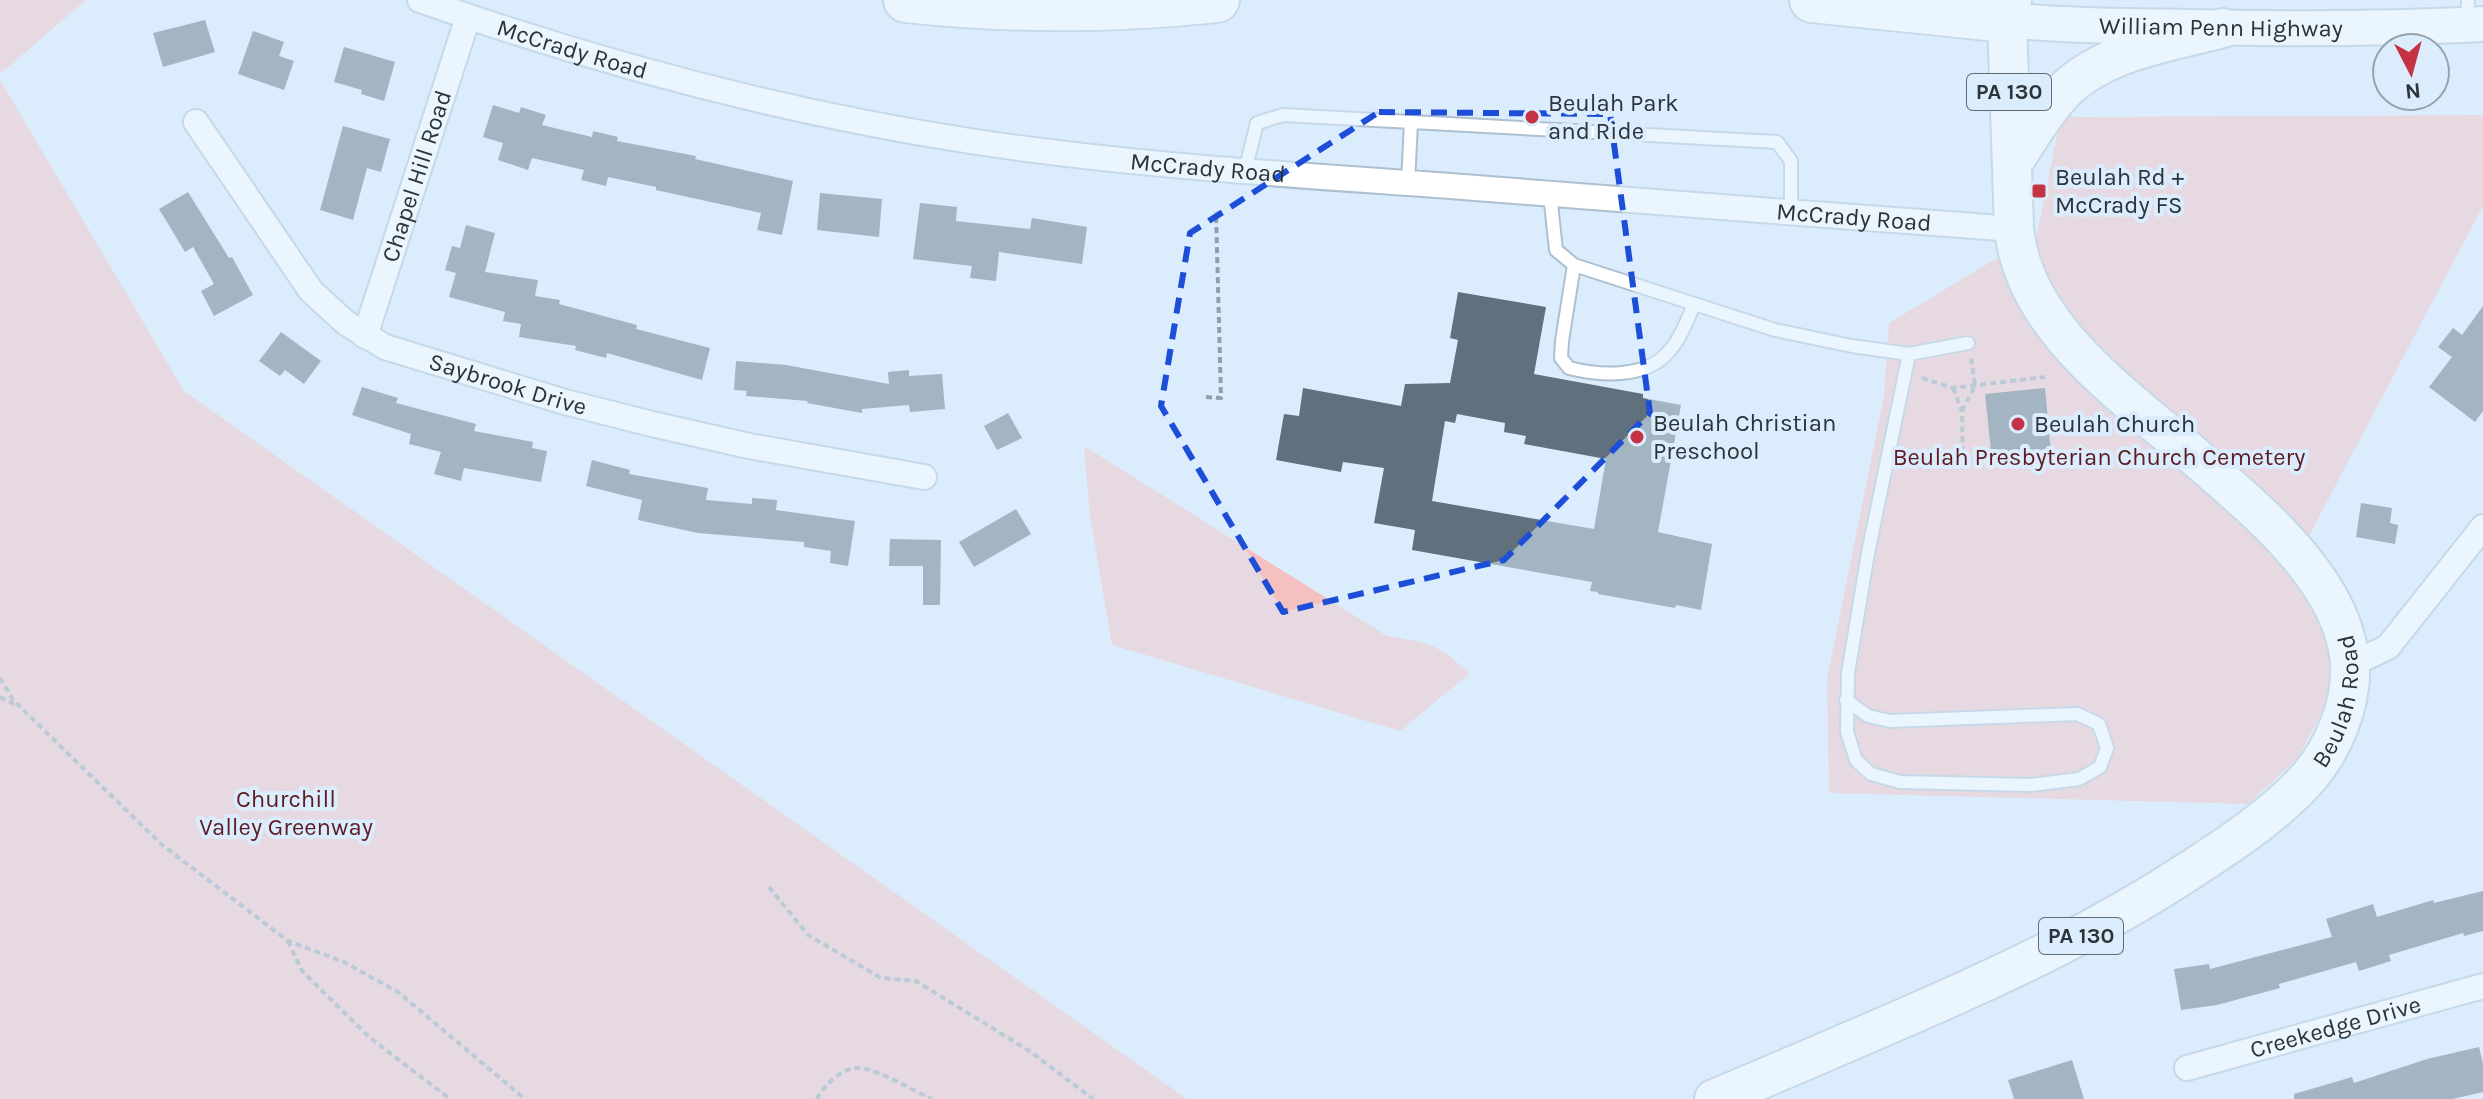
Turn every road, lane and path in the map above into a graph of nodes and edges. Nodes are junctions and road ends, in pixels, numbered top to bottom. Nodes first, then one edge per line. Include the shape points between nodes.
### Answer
1 (420, 0) edge
2 (906, 0) edge
3 (1217, 0) edge
4 (1812, 0) edge
5 (1898, 4) edge
6 (2006, 7) edge
7 (2473, 16) edge
8 (468, 17) junction
9 (2223, 28) junction
10 (196, 122) dead end
11 (1411, 122) junction
12 (2012, 164) junction
13 (1245, 171) junction
14 (1408, 183) junction
15 (1550, 194) junction
16 (1216, 212) dead end
17 (1791, 212) junction
18 (2014, 229) junction
19 (1574, 265) junction
20 (1694, 305) junction
21 (365, 336) junction
22 (1968, 343) joint
23 (1909, 354) junction
24 (1905, 373) junction
25 (2045, 377) dead end
26 (1975, 386) junction
27 (1953, 388) junction
28 (1206, 397) dead end
29 (1962, 411) junction
30 (1963, 462) dead end
31 (924, 477) dead end
32 (2483, 527) edge
33 (2350, 665) junction
34 (0, 678) edge
35 (0, 697) edge
36 (1846, 700) junction
37 (20, 707) junction
38 (769, 887) dead end
39 (288, 941) junction
40 (2483, 986) edge
41 (2187, 1068) dead end
42 (450, 1099) edge
43 (525, 1099) edge
44 (817, 1099) edge
45 (932, 1099) edge
46 (1093, 1099) edge
47 (1714, 1099) edge

1 - 8 street, McCrady Road
2 - 3 highway via 1065,8
4 - 5 highway
5 - 6 highway
6 - 9 main road, William Penn Highway via 2056,25
6 - 12 main road, Beulah Road / PA 130
7 - 9 main road, William Penn Highway
8 - 13 street, McCrady Road via 650,73 825,114 1042,151
8 - 21 street, Chapel Hill Road
9 - 12 main road via 2143,49 2091,70 2055,102
10 - 21 street, Saybrook Drive via 297,274
11 - 13 lane via 1283,115 1257,123
11 - 14 lane
11 - 17 lane via 1777,142 1791,161
12 - 18 main road, Beulah Road / PA 130
13 - 14 street, McCrady Road
14 - 15 street, McCrady Road
15 - 17 street, McCrady Road
15 - 19 lane via 1556,250
16 - 28 path via 1221,398
17 - 18 street, McCrady Road
18 - 33 main road, Beulah Road / PA 130 via 2028,282 2064,335 2106,379 2264,517 2305,562 2329,599
19 - 20 lane
19 - 20 lane via 1561,358 1569,368 1621,374 1663,359
20 - 23 lane via 1775,330
21 - 31 street, Saybrook Drive via 407,355 594,409 749,446
22 - 23 lane
22 - 26 path
23 - 24 lane
24 - 27 path
24 - 36 lane via 1868,553
25 - 26 path
26 - 27 path
26 - 29 path
27 - 29 path
29 - 30 path
32 - 33 street via 2388,647
33 - 47 main road, Beulah Road / PA 130 via 2340,724 2308,778 2251,829 2194,868 2082,936
34 - 37 path
35 - 37 path
36 - 36 lane via 1847,732 1856,760 1871,774 1900,782 2031,785 2079,779 2100,767 2107,748 2099,724 2077,714 1890,721 1868,716
37 - 39 path via 161,844
38 - 46 path via 808,935 881,978 916,981 1031,1052
39 - 42 path via 302,971 369,1037
39 - 43 path via 344,962 398,992
40 - 41 street, Creekedge Drive
44 - 45 path via 823,1088 859,1067

